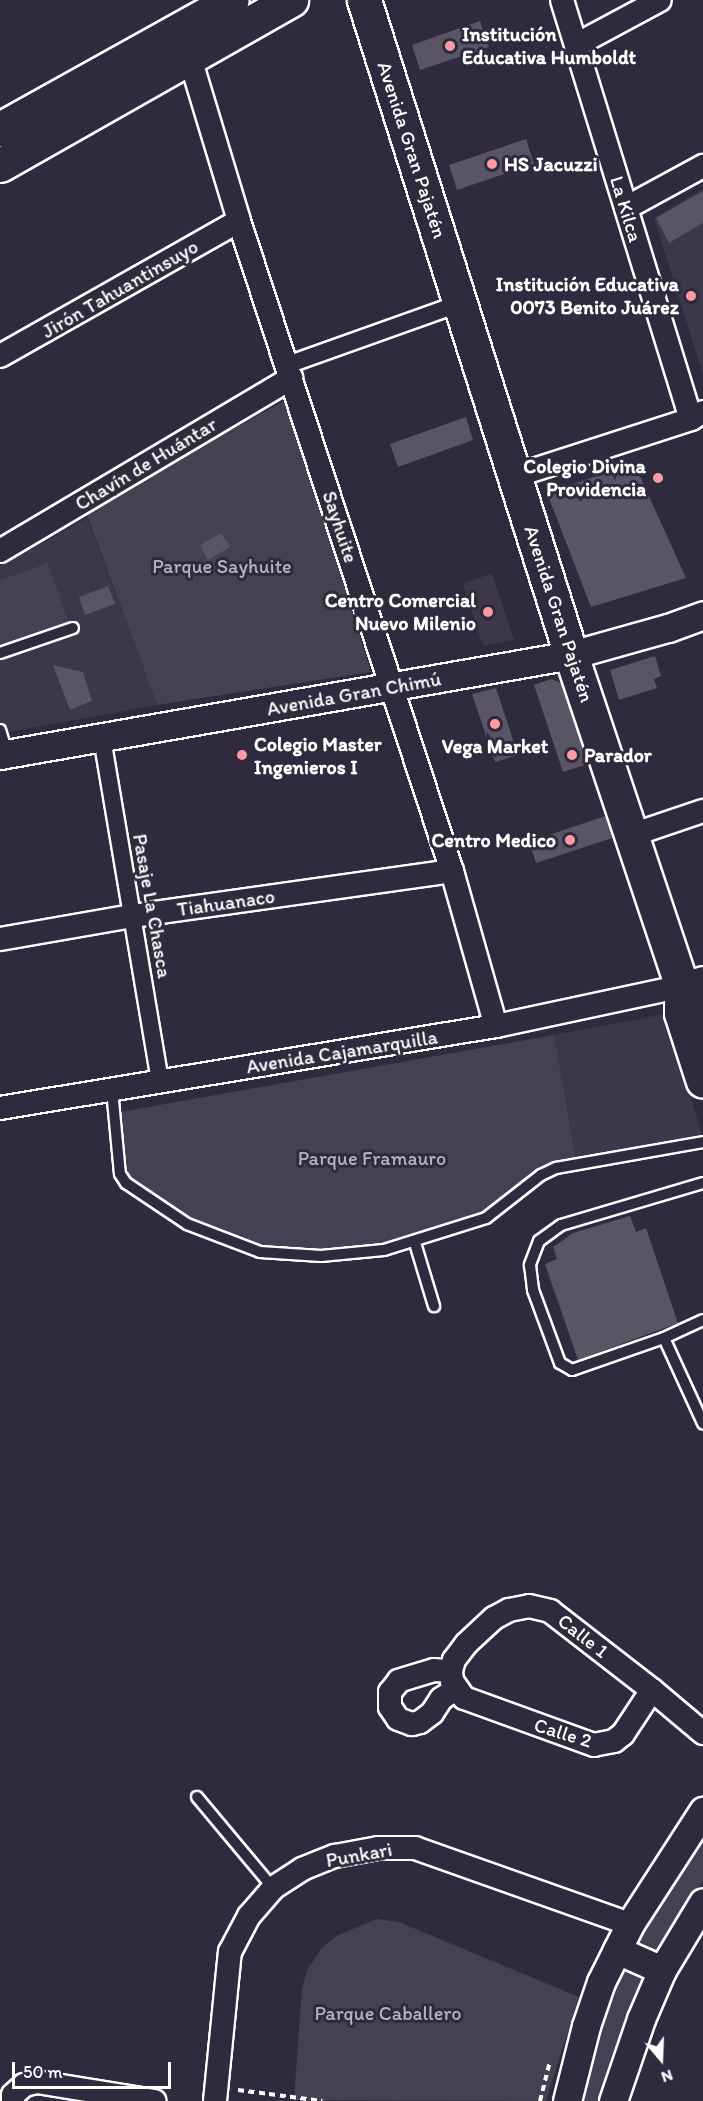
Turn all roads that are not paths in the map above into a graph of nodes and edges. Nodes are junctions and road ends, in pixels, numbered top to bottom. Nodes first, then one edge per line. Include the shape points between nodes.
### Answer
1 (232, 0) edge
2 (291, 0) edge
3 (364, 0) edge
4 (562, 0) edge
5 (660, 0) edge
6 (185, 44) junction
7 (576, 45) junction
8 (0, 129) edge
9 (0, 165) edge
10 (703, 166) edge
11 (626, 208) junction
12 (239, 221) junction
13 (461, 303) junction
14 (0, 356) edge
15 (289, 372) junction
16 (697, 415) edge
17 (515, 476) junction
18 (0, 551) edge
19 (703, 615) edge
20 (73, 628) dead end
21 (0, 653) edge
22 (571, 656) junction
23 (393, 686) junction
24 (102, 738) junction
25 (3, 746) edge
26 (703, 811) edge
27 (632, 835) junction
28 (452, 871) junction
29 (132, 916) junction
30 (0, 939) edge
31 (692, 983) edge
32 (703, 1025) edge
33 (496, 1026) junction
34 (703, 1081) edge
35 (160, 1082) junction
36 (112, 1089) junction
37 (0, 1108) edge
38 (703, 1142) edge
39 (703, 1183) edge
40 (415, 1243) junction
41 (434, 1306) dead end
42 (703, 1320) edge
43 (664, 1338) junction
44 (703, 1423) edge
45 (453, 1680) joint
46 (652, 1690) junction
47 (703, 1733) edge
48 (196, 1797) dead end
49 (703, 1811) edge
50 (273, 1888) junction
51 (703, 1902) edge
52 (630, 1924) junction
53 (617, 1950) junction
54 (662, 1970) junction
55 (215, 2094) edge
56 (13, 2098) edge
57 (154, 2101) edge
58 (567, 2101) edge
59 (613, 2101) edge

1 - 6 main road
2 - 6 main road
3 - 13 main road, Avenida Gran Pajatén
4 - 7 street, La Kilca
5 - 7 street
6 - 8 main road
6 - 9 main road
6 - 12 street, Sayhuite
7 - 11 street, La Kilca
10 - 11 street
11 - 16 street, La Kilca
12 - 14 street, Jirón Tahuantinsuyo
12 - 15 street, Sayhuite
13 - 15 street
13 - 17 main road, Avenida Gran Pajatén
15 - 18 street, Chavín de Huántar
15 - 23 street, Sayhuite
16 - 17 street
17 - 22 main road, Avenida Gran Pajatén
19 - 22 street, Avenida Gran Chimú
20 - 21 lane
22 - 23 street, Avenida Gran Chimú
22 - 27 main road, Avenida Gran Pajatén
23 - 24 street, Avenida Gran Chimú
23 - 28 street, Sayhuite
24 - 25 street, Avenida Gran Chimú
24 - 29 street, Pasaje La Chasca
26 - 27 street
27 - 31 main road, Avenida Gran Pajatén
28 - 29 street, Tiahuanaco
28 - 33 street, Sayhuite
29 - 30 street, Tiahuanaco
29 - 35 street, Pasaje La Chasca
31 - 32 main road, Avenida Gran Pajatén
31 - 33 street, Avenida Cajamarquilla
31 - 34 main road, Avenida Gran Pajatén via 681,1013
33 - 35 street, Avenida Cajamarquilla
35 - 36 street, Avenida Cajamarquilla
36 - 37 street, Avenida Cajamarquilla
36 - 40 lane via 120,1174 126,1183 187,1224 260,1252 321,1256 384,1251
38 - 40 lane via 555,1168 496,1213
39 - 43 lane via 561,1225 539,1241 530,1264 533,1290 560,1363 572,1370
40 - 41 lane
42 - 43 lane
43 - 44 lane
45 - 46 street, Calle 2 via 464,1698 594,1745 623,1734
45 - 46 street, Calle 1 via 454,1660 466,1644 494,1618 529,1606 550,1611
46 - 47 street, Calle 1
48 - 50 lane
49 - 52 street
50 - 52 street, Punkari via 302,1869 335,1856 378,1848 415,1848
50 - 55 street, Punkari via 249,1916 230,1952
51 - 54 street
52 - 53 street
53 - 54 street
53 - 58 street via 586,2026
54 - 59 street via 629,2049
56 - 57 street via 24,2085 38,2082

